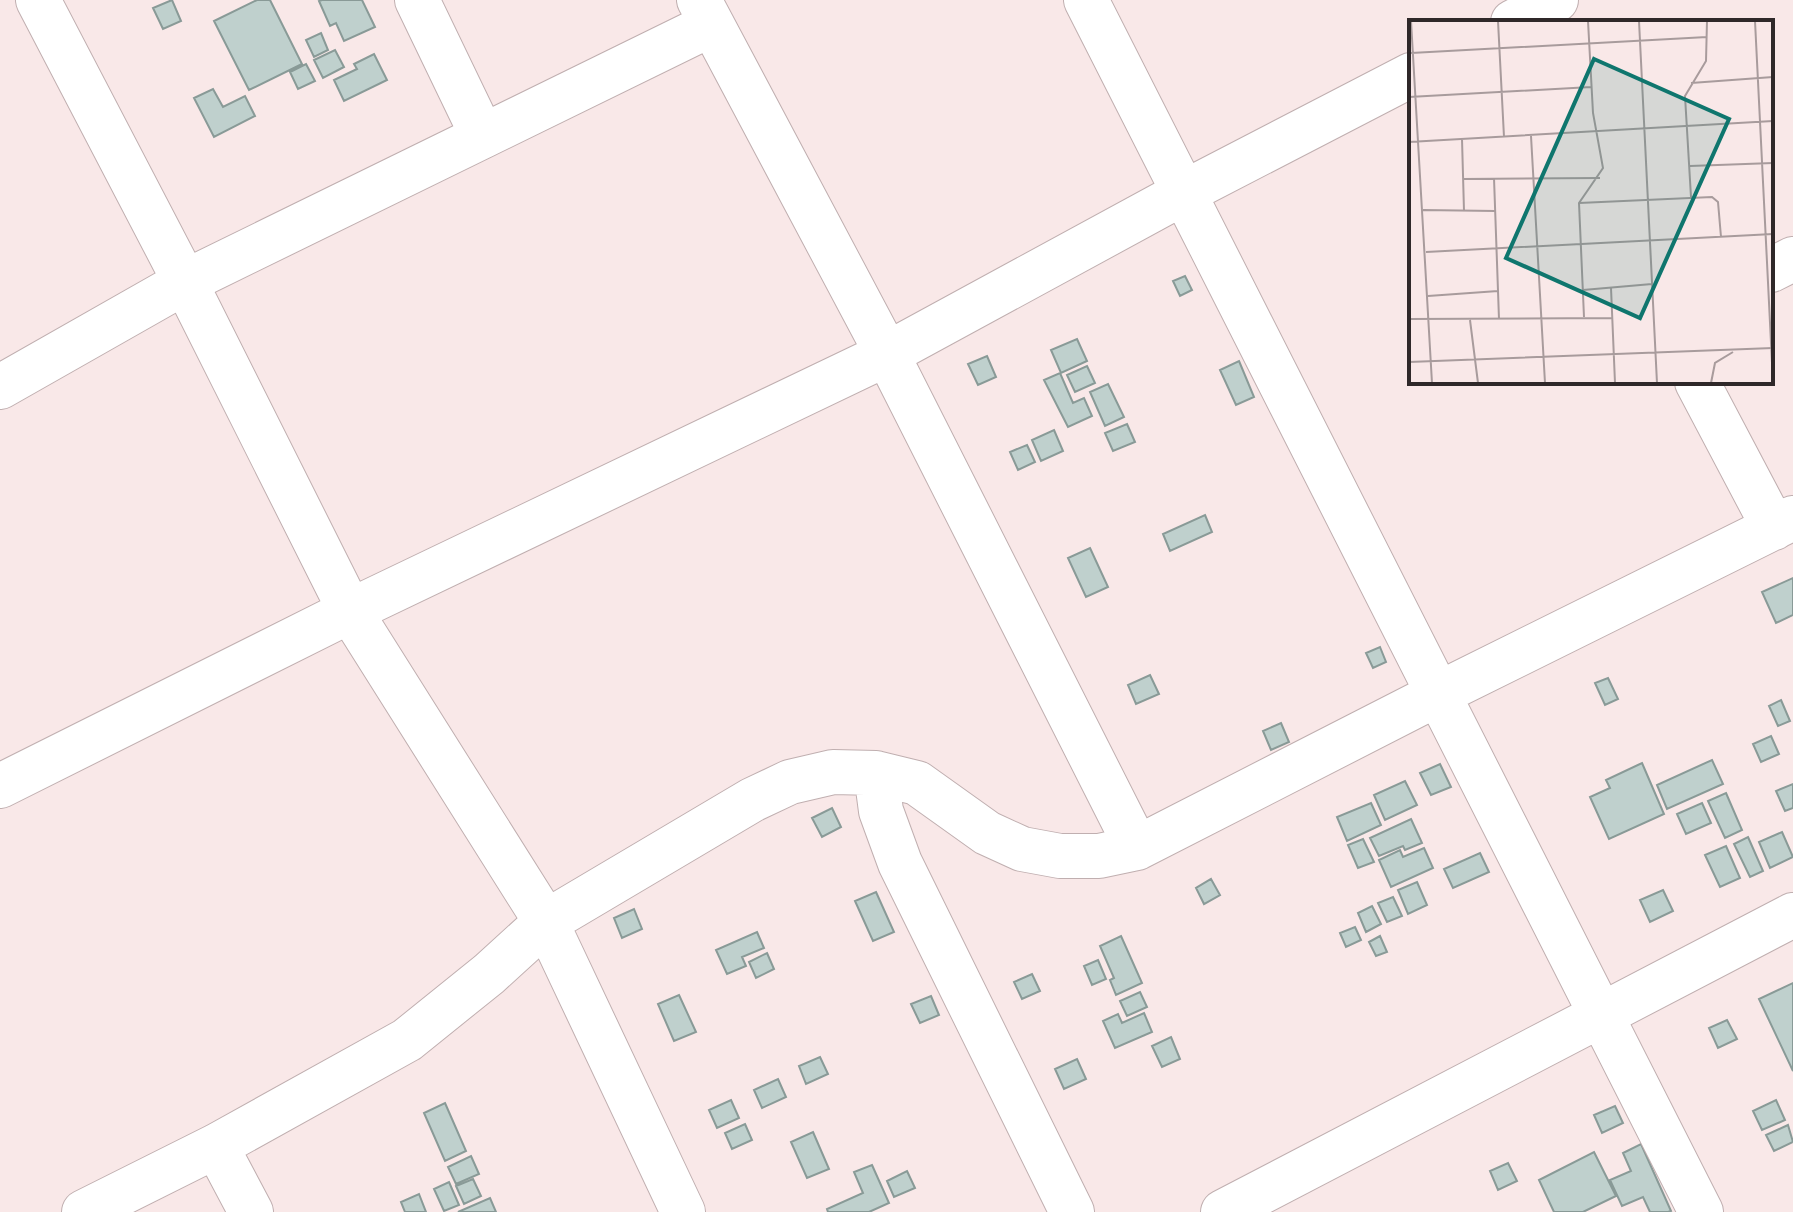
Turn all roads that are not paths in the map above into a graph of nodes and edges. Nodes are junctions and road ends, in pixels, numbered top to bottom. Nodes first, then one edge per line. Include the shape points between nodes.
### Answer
1 (38, 0) edge
2 (417, 0) edge
3 (1086, 0) edge
4 (1556, 0) edge
5 (705, 12) edge
6 (1517, 20) edge
7 (1409, 76) edge
8 (482, 135) junction
9 (1185, 192) junction
10 (1793, 259) edge
11 (1773, 269) edge
12 (185, 282) junction
13 (887, 354) junction
14 (1698, 384) edge
15 (0, 387) edge
16 (1784, 523) edge
17 (350, 611) junction
18 (1438, 694) junction
19 (876, 773) junction
20 (0, 786) edge
21 (1137, 848) junction
22 (1793, 915) edge
23 (546, 922) junction
24 (1602, 1016) junction
25 (216, 1146) junction
26 (84, 1212) edge
27 (251, 1212) edge
28 (683, 1212) edge
29 (1072, 1212) edge
30 (1223, 1212) edge
31 (1701, 1212) edge

1 - 12 street
2 - 8 street
3 - 9 street
4 - 6 street
5 - 8 street
5 - 13 street
7 - 9 street
8 - 12 street
9 - 13 street
9 - 18 street
10 - 11 street
12 - 15 street
12 - 17 street
13 - 17 street
13 - 21 street
14 - 16 street
16 - 18 street
17 - 20 street
17 - 23 street
18 - 21 street
18 - 24 street
19 - 21 street via 917,783 987,833 1022,849 1086,856
19 - 23 street via 833,772 790,782
19 - 29 street via 881,811 900,863
22 - 24 street
23 - 25 street via 407,1040
23 - 28 street
24 - 30 street
24 - 31 street
25 - 26 street
25 - 27 street

